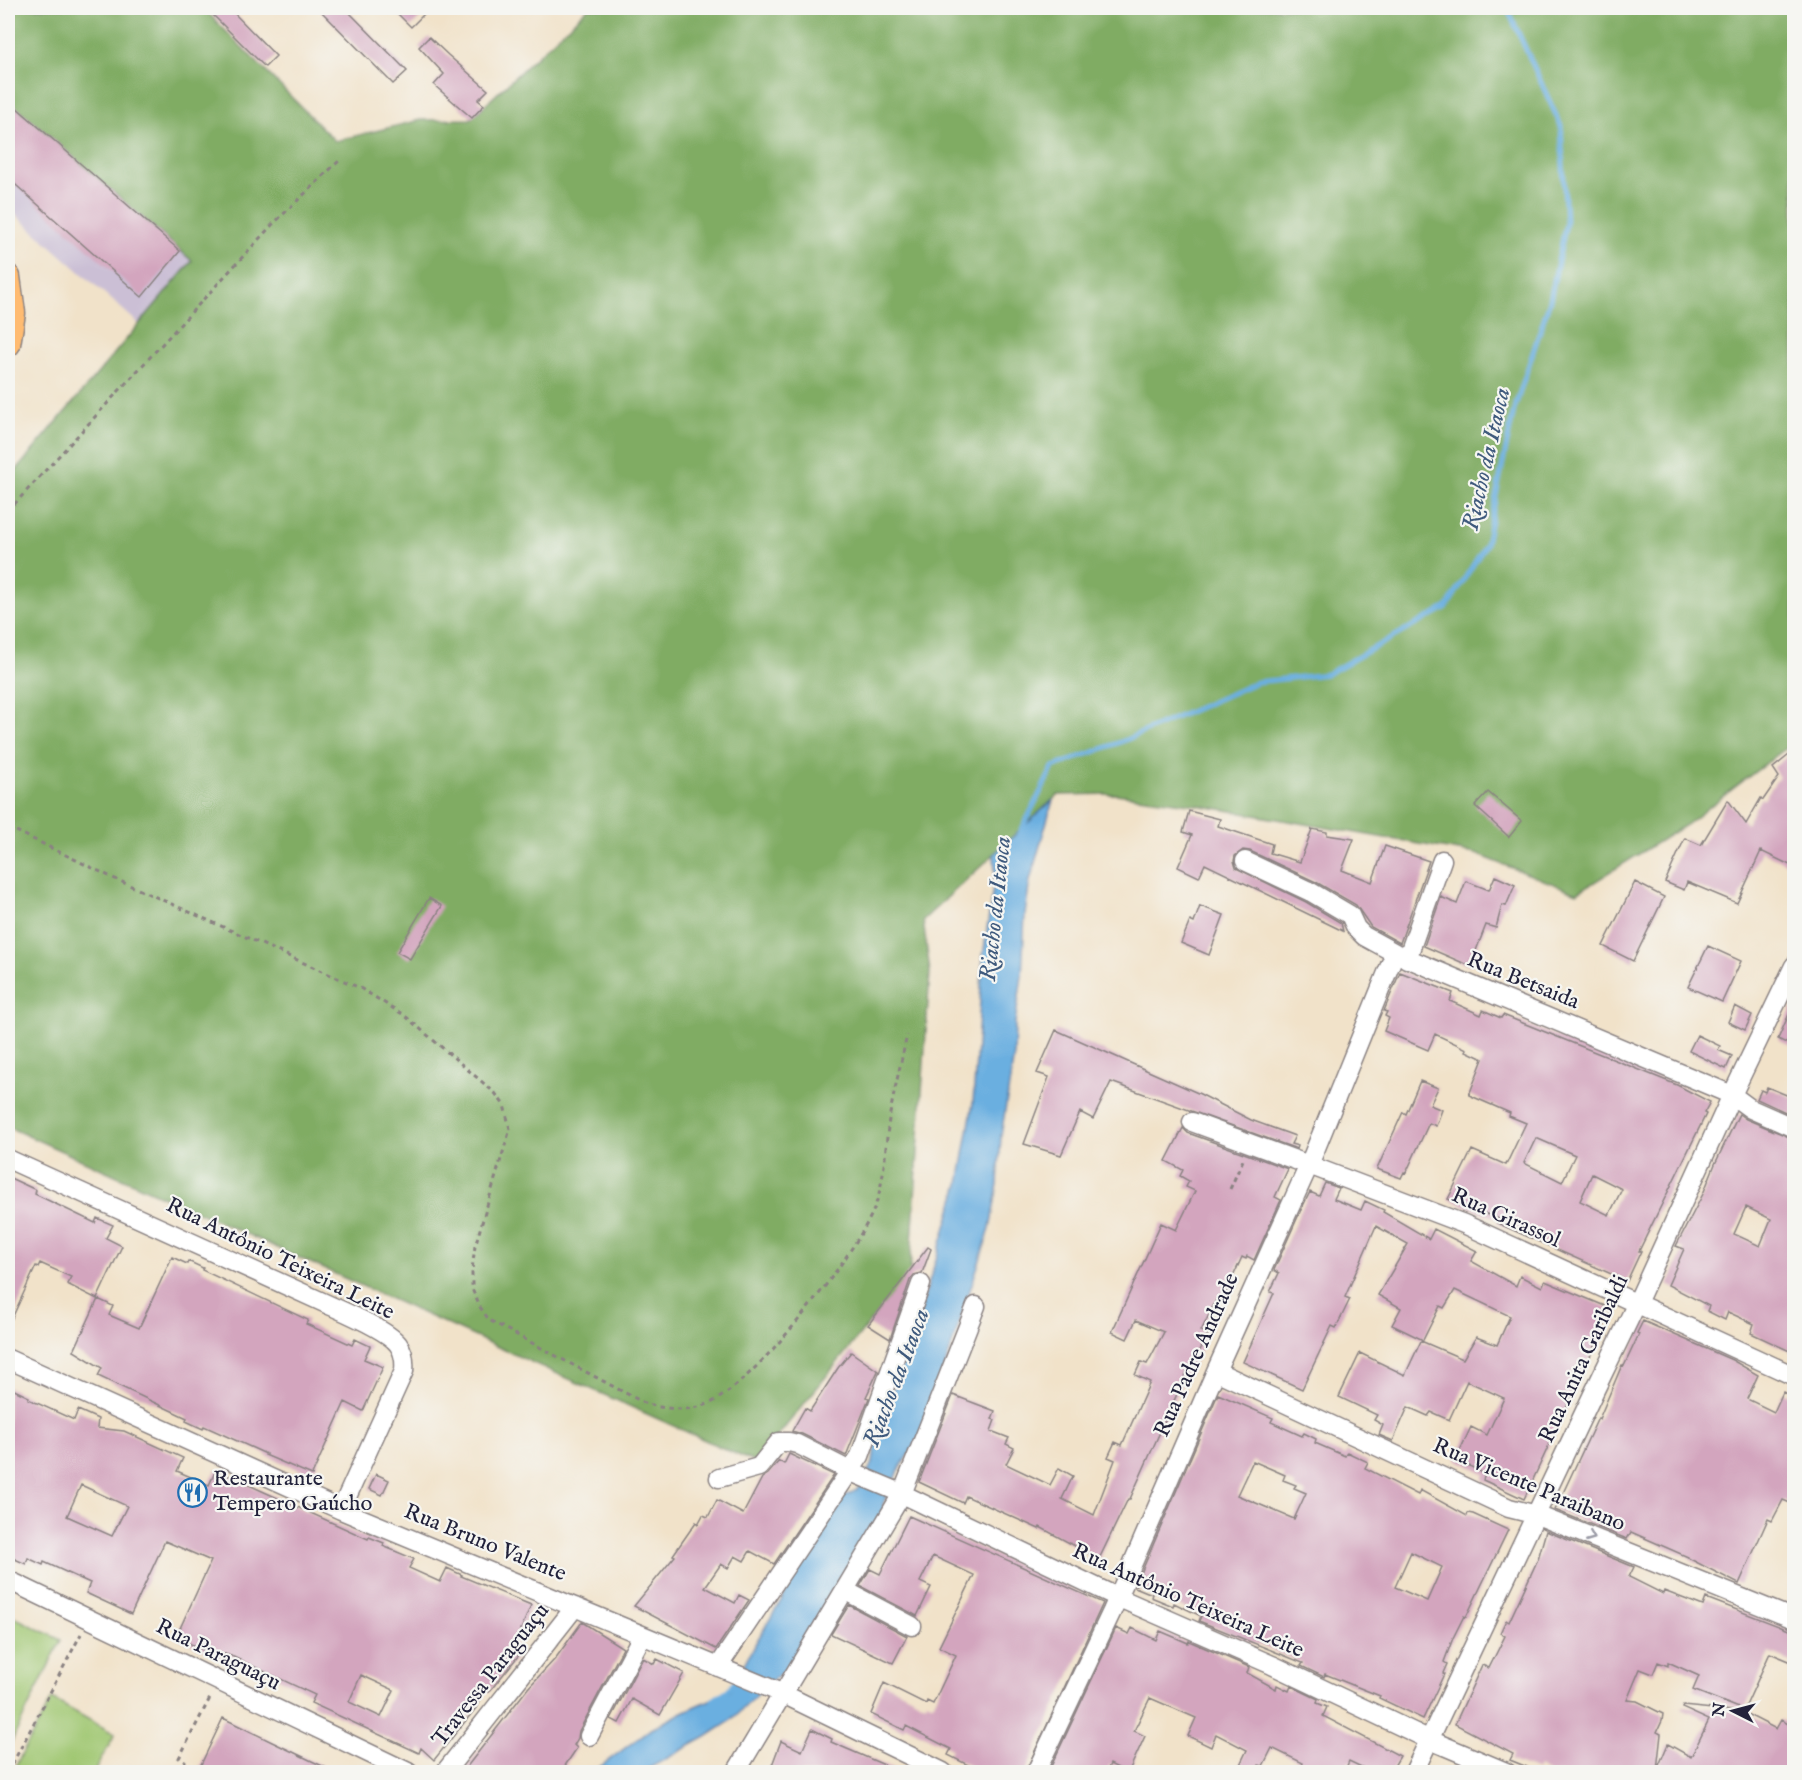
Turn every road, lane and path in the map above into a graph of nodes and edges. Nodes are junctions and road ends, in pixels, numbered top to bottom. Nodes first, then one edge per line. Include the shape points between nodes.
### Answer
1 (341, 159) dead end
2 (8, 277) edge
3 (8, 344) edge
4 (8, 511) edge
5 (8, 827) edge
6 (1442, 860) dead end
7 (1245, 861) dead end
8 (1401, 956) junction
9 (1794, 966) edge
10 (907, 1035) dead end
11 (1732, 1095) junction
12 (1192, 1122) dead end
13 (1794, 1128) edge
14 (1248, 1144) junction
15 (8, 1159) edge
16 (1310, 1165) junction
17 (1230, 1189) dead end
18 (921, 1284) dead end
19 (1637, 1303) junction
20 (976, 1306) dead end
21 (8, 1359) edge
22 (1216, 1371) junction
23 (1794, 1376) edge
24 (854, 1473) junction
25 (719, 1478) dead end
26 (898, 1492) junction
27 (341, 1510) junction
28 (1537, 1515) junction
29 (8, 1580) edge
30 (846, 1591) junction
31 (1117, 1597) junction
32 (576, 1606) junction
33 (89, 1619) junction
34 (1794, 1619) edge
35 (912, 1626) dead end
36 (642, 1636) junction
37 (722, 1669) junction
38 (219, 1681) junction
39 (781, 1694) junction
40 (589, 1736) dead end
41 (1430, 1740) junction
42 (8, 1772) edge
43 (180, 1773) edge
44 (408, 1773) edge
45 (445, 1773) edge
46 (736, 1773) edge
47 (943, 1773) edge
48 (1035, 1773) edge
49 (1414, 1773) edge
50 (1506, 1773) edge

1 - 4 path via 272,225
2 - 3 main road via 13,313
5 - 10 path via 360,988 404,1015 495,1093 504,1105 510,1129 475,1246 472,1289 480,1307 489,1320 646,1404 691,1408 732,1390 765,1357 855,1246 875,1207
6 - 8 street, Rua Padre Andrade
7 - 8 street, Rua Betsaida via 1350,915 1364,936
8 - 11 street, Rua Betsaida
8 - 16 street, Rua Padre Andrade
9 - 11 street, Rua Anita Garibaldi
11 - 13 street, Rua Betsaida via 1750,1109
11 - 19 street, Rua Anita Garibaldi
12 - 14 street, Rua Girassol
14 - 16 street, Rua Girassol
14 - 17 path
15 - 27 street, Rua Antônio Teixeira Leite via 329,1305 397,1343 404,1355 404,1371
16 - 19 street, Rua Girassol via 1464,1224
16 - 22 street, Rua Padre Andrade
18 - 24 street
19 - 23 street, Rua Girassol
19 - 28 street, Rua Anita Garibaldi
20 - 26 street
21 - 27 street, Rua Bruno Valente
22 - 28 street, Rua Vicente Paraibano via 1509,1508
22 - 31 street, Rua Padre Andrade
24 - 25 street, Rua Antônio Teixeira Leite via 797,1444 783,1441 759,1467
24 - 26 street, Rua Antônio Teixeira Leite
24 - 37 street
26 - 30 street
26 - 31 street, Rua Antônio Teixeira Leite
27 - 32 street, Rua Bruno Valente
28 -> 34 street, Rua Vicente Paraibano
28 - 41 street, Rua Anita Garibaldi
29 - 33 street, Rua Paraguaçu
30 - 35 street
30 - 39 street
31 - 41 street, Rua Antônio Teixeira Leite
31 - 48 street, Rua Padre Andrade
32 - 36 street, Rua Bruno Valente
32 - 45 street, Travessa Paraguaçu
33 - 38 street, Rua Paraguaçu
33 - 42 path
36 - 37 street, Rua Bruno Valente
36 - 40 street
37 - 39 street, Rua Bruno Valente
38 - 43 path via 179,1758 185,1761
38 - 44 street, Rua Paraguaçu
39 - 46 street
39 - 47 street, Rua Bruno Valente
41 - 49 street, Rua Anita Garibaldi
41 - 50 street, Rua Antônio Teixeira Leite

